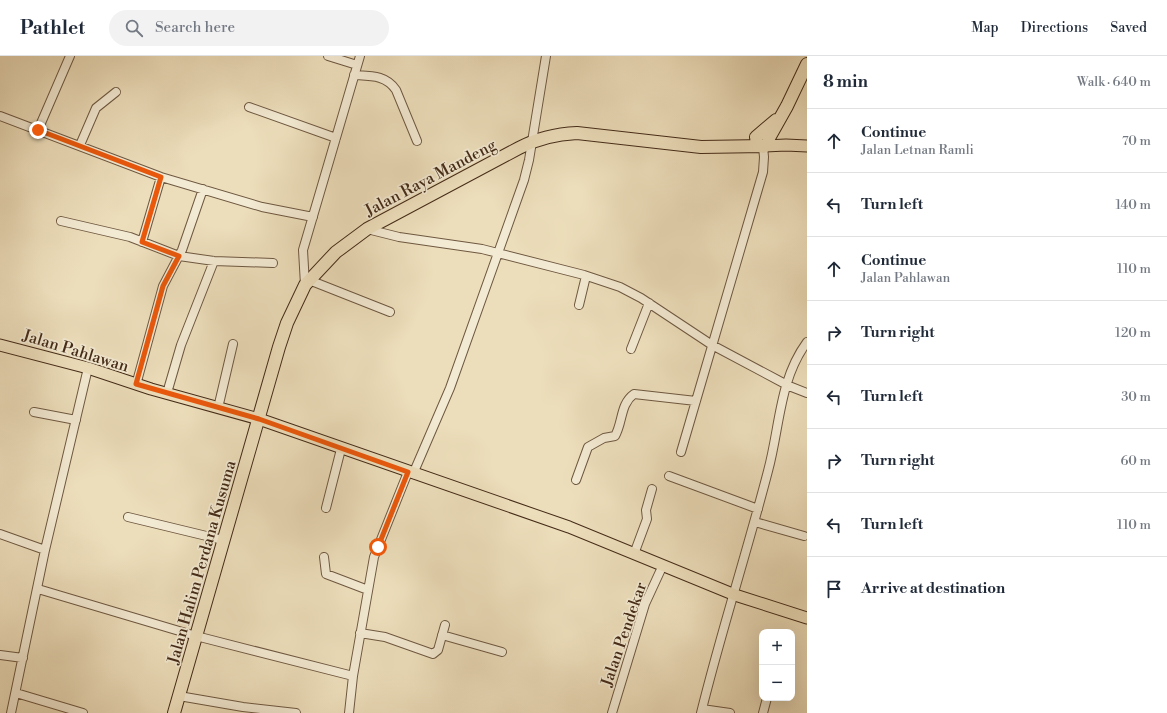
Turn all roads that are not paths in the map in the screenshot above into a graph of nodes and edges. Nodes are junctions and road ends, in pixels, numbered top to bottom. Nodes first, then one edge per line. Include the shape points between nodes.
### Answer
1 (70, 56) edge
2 (328, 56) edge
3 (360, 56) edge
4 (546, 56) edge
5 (807, 64) edge
6 (357, 65) junction
7 (354, 75) junction
8 (116, 92) dead end
9 (249, 107) dead end
10 (0, 116) edge
11 (38, 130) junction
12 (336, 138) junction
13 (417, 141) dead end
14 (531, 142) junction
15 (763, 142) junction
16 (80, 145) junction
17 (807, 146) edge
18 (161, 177) junction
19 (203, 189) junction
20 (313, 217) junction
21 (61, 221) dead end
22 (367, 229) junction
23 (142, 242) junction
24 (499, 254) junction
25 (179, 256) junction
26 (214, 262) junction
27 (273, 263) dead end
28 (586, 276) junction
29 (307, 283) junction
30 (649, 303) junction
31 (579, 305) dead end
32 (390, 312) dead end
33 (807, 342) edge
34 (233, 344) dead end
35 (0, 345) edge
36 (712, 345) junction
37 (630, 349) dead end
38 (88, 368) junction
39 (136, 384) junction
40 (785, 384) junction
41 (167, 393) junction
42 (807, 393) edge
43 (696, 401) junction
44 (218, 408) junction
45 (34, 412) dead end
46 (259, 419) junction
47 (76, 420) junction
48 (341, 449) junction
49 (682, 452) dead end
50 (410, 473) junction
51 (669, 476) dead end
52 (576, 480) dead end
53 (652, 489) dead end
54 (326, 508) dead end
55 (758, 509) junction
56 (128, 517) dead end
57 (754, 522) junction
58 (0, 534) edge
59 (804, 536) dead end
60 (223, 540) junction
61 (45, 550) junction
62 (634, 554) junction
63 (324, 557) dead end
64 (663, 565) junction
65 (38, 589) junction
66 (368, 590) junction
67 (735, 595) junction
68 (807, 618) edge
69 (445, 625) dead end
70 (360, 633) junction
71 (442, 634) junction
72 (196, 636) junction
73 (502, 652) dead end
74 (0, 655) edge
75 (23, 658) junction
76 (353, 676) junction
77 (16, 693) junction
78 (179, 696) junction
79 (766, 701) edge
80 (701, 711) edge
81 (11, 713) edge
82 (83, 713) edge
83 (174, 713) edge
84 (296, 713) edge
85 (349, 713) edge
86 (612, 713) edge
87 (730, 713) edge
88 (763, 713) edge

1 - 11 street
2 - 6 street
3 - 6 street
4 - 14 street
5 - 15 highway via 782,113
6 - 7 street
7 - 12 street
7 - 13 street via 382,78 391,82
8 - 16 street via 96,108
9 - 12 street
10 - 11 street
11 - 16 street
12 - 20 street
14 - 15 highway, Jalan Raya Mandeng via 560,134 578,133 701,147
14 - 22 highway, Jalan Raya Mandeng
14 - 24 street via 524,180
15 - 17 main road
15 - 36 street via 763,172
16 - 18 street
18 - 19 street
18 - 23 street
19 - 20 street via 262,207
19 - 25 street
20 - 29 street via 303,250
21 - 23 street
22 - 24 street
22 - 29 highway, Jalan Raya Mandeng via 336,252
23 - 25 street
24 - 28 street
24 - 50 street via 450,388
25 - 26 street
25 - 39 street via 163,286
26 - 27 street
26 - 41 street via 181,345
28 - 30 street via 620,287
28 - 31 street
29 - 32 street
29 - 46 highway, Jalan Raya Mandeng via 287,323
30 - 36 street
30 - 37 street
33 - 40 street
34 - 44 street
35 - 38 main road, Jalan Pahlawan
36 - 40 street
36 - 43 street
38 - 39 main road, Jalan Pahlawan
38 - 47 street
39 - 41 main road, Jalan Pahlawan
40 - 42 street
40 - 55 street via 771,460
41 - 44 main road, Jalan Pahlawan
43 - 49 street
43 - 52 street via 634,394 628,398 615,436 604,438 588,447
44 - 46 main road, Jalan Pahlawan
45 - 47 street
46 - 48 main road, Jalan Pahlawan
46 - 60 highway, Jalan Halim Perdana Kusuma
47 - 61 street
48 - 50 main road, Jalan Pahlawan
48 - 54 street
50 - 62 main road, Jalan Pahlawan via 569,527
50 - 66 street via 374,558
51 - 55 street
53 - 62 street via 646,510 647,519
55 - 57 street
56 - 60 street
57 - 59 street
57 - 67 street
58 - 61 street
60 - 72 highway, Jalan Halim Perdana Kusuma
61 - 65 street
62 - 64 main road, Jalan Pahlawan
63 - 66 street via 327,575
64 - 67 main road, Jalan Pahlawan
64 - 86 street, Jalan Pendekar via 645,604
65 - 72 street
65 - 75 street
66 - 70 street
67 - 68 main road, Jalan Pahlawan
67 - 80 street
69 - 71 street
70 - 71 street via 385,637 433,654 438,650
70 - 76 street
71 - 73 street
72 - 76 street
72 - 78 highway, Jalan Halim Perdana Kusuma
74 - 75 street
75 - 77 street
76 - 85 street
77 - 81 street
77 - 82 street
78 - 83 highway, Jalan Halim Perdana Kusuma
78 - 84 street
79 - 88 street
80 - 87 street

